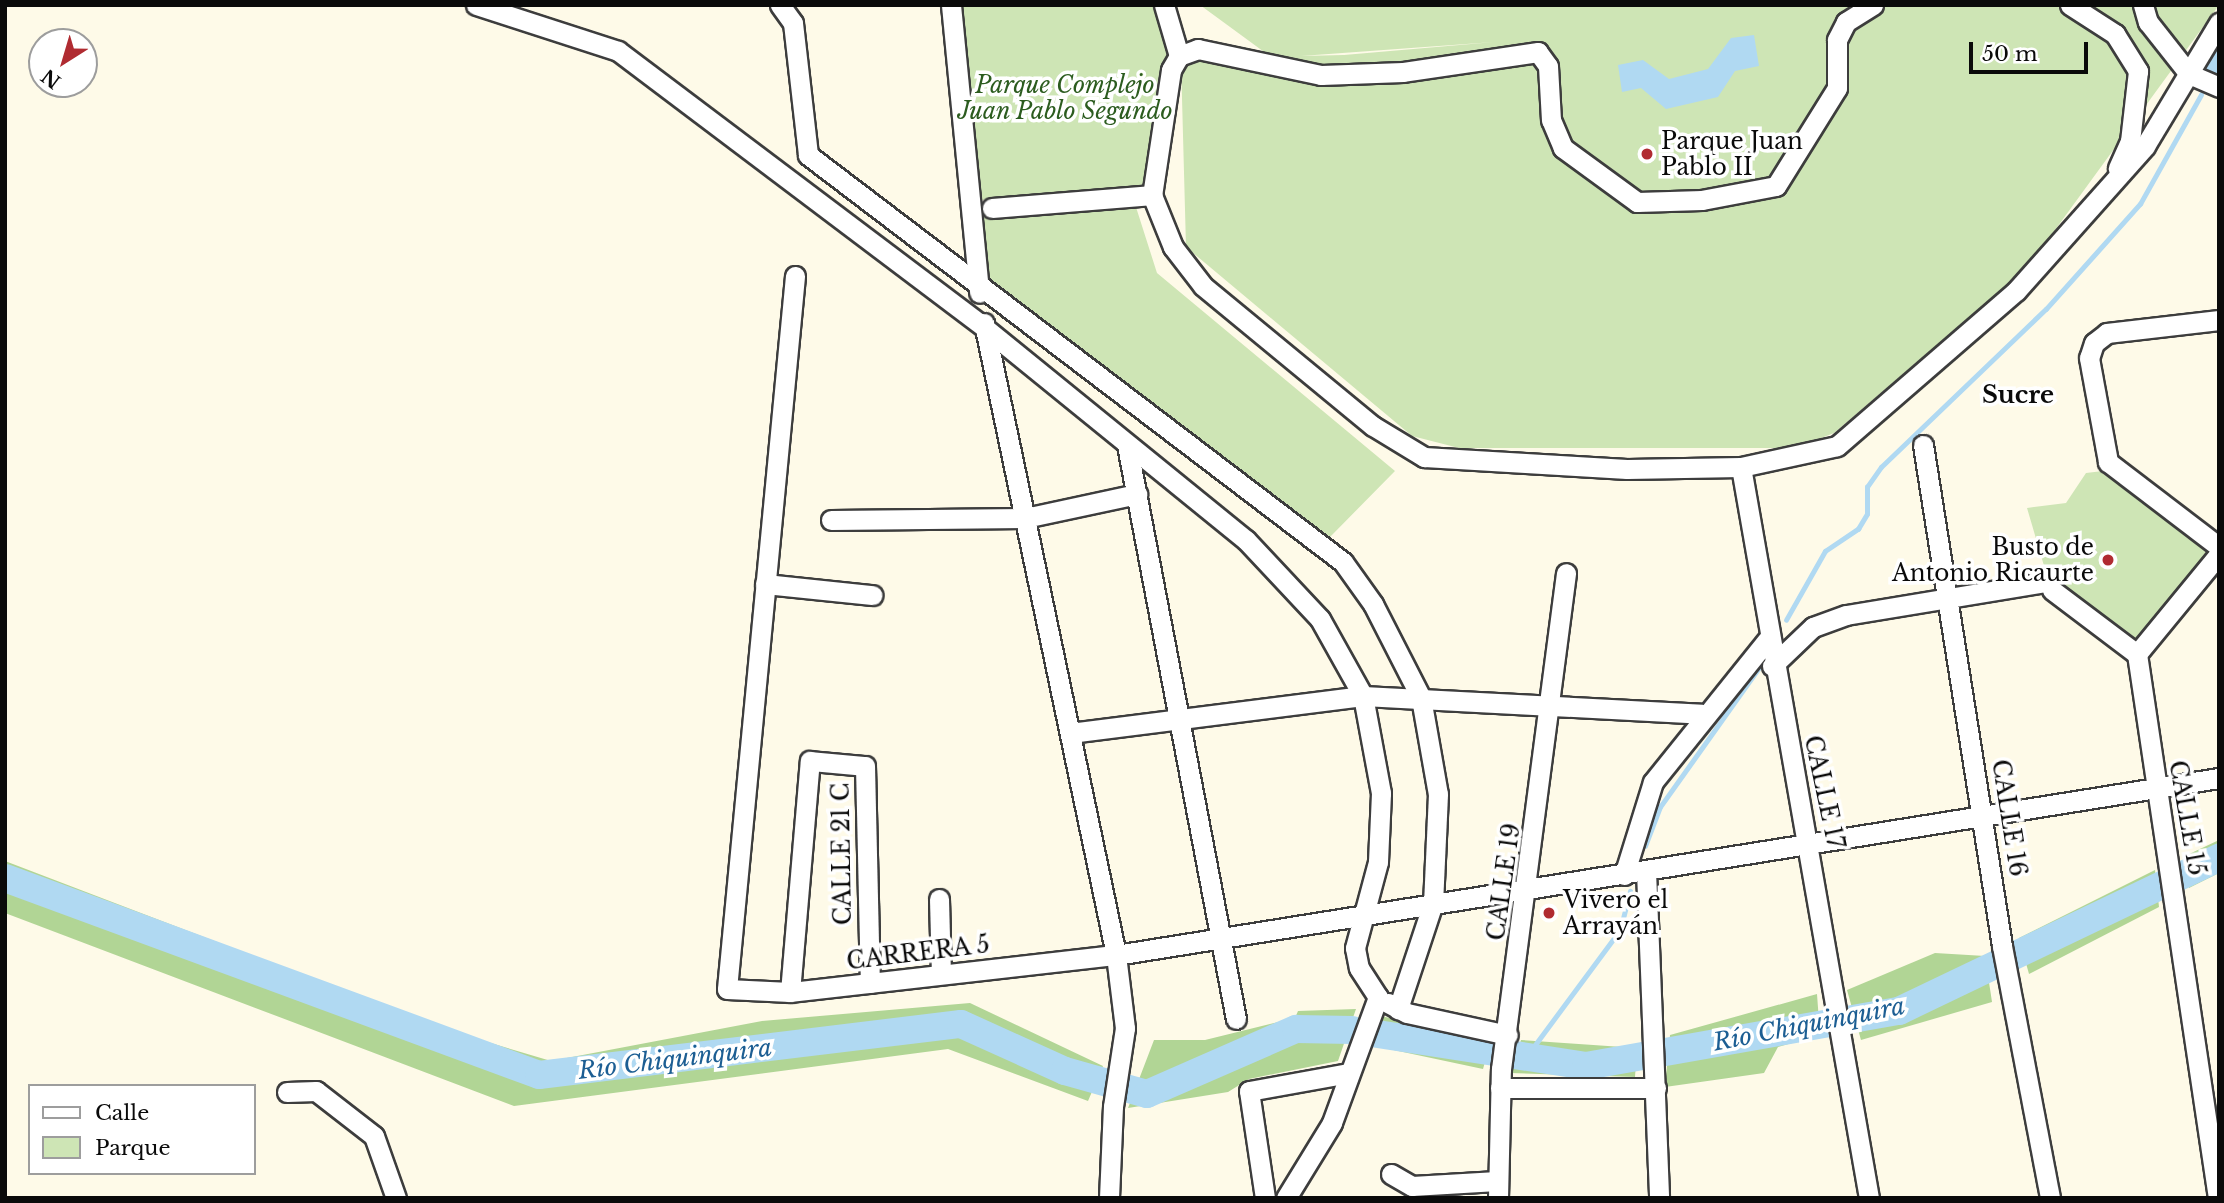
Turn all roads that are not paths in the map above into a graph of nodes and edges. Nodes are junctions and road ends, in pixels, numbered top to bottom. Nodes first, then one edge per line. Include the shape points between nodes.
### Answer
1 (476, 5) edge
2 (780, 5) edge
3 (951, 5) edge
4 (1164, 5) edge
5 (1873, 5) edge
6 (2070, 5) edge
7 (2143, 5) edge
8 (2219, 23) edge
9 (1179, 56) junction
10 (2189, 74) junction
11 (2219, 88) edge
12 (2112, 182) junction
13 (1152, 195) junction
14 (992, 208) dead end
15 (795, 276) dead end
16 (978, 288) junction
17 (2219, 320) edge
18 (985, 328) junction
19 (1127, 445) junction
20 (1923, 445) dead end
21 (1741, 467) junction
22 (1137, 494) junction
23 (1025, 519) junction
24 (831, 520) dead end
25 (2219, 547) edge
26 (2219, 554) edge
27 (1566, 573) dead end
28 (765, 583) junction
29 (872, 595) dead end
30 (1947, 597) junction
31 (1767, 640) junction
32 (2137, 654) junction
33 (1772, 666) junction
34 (1363, 696) junction
35 (1421, 698) junction
36 (1553, 703) junction
37 (1702, 714) junction
38 (1180, 723) junction
39 (1070, 733) junction
40 (2219, 778) edge
41 (2156, 789) junction
42 (1985, 816) junction
43 (1812, 846) junction
44 (1646, 871) junction
45 (1624, 875) junction
46 (1526, 894) junction
47 (939, 899) dead end
48 (1433, 903) junction
49 (1366, 912) junction
50 (1221, 937) junction
51 (1116, 955) junction
52 (941, 974) junction
53 (870, 983) junction
54 (790, 992) junction
55 (1374, 1006) junction
56 (1398, 1009) junction
57 (1236, 1019) dead end
58 (1507, 1040) junction
59 (1349, 1073) junction
60 (1501, 1079) junction
61 (1655, 1080) junction
62 (288, 1093) dead end
63 (1857, 1134) junction
64 (1391, 1174) dead end
65 (1497, 1189) edge
66 (396, 1198) edge
67 (1109, 1198) edge
68 (1265, 1198) edge
69 (1286, 1198) edge
70 (1659, 1198) edge
71 (1859, 1198) edge
72 (1869, 1198) edge
73 (1881, 1198) edge
74 (2050, 1198) edge
75 (2218, 1198) edge

1 - 18 street via 618,51
2 - 16 street via 793,23 808,155
3 - 16 street
4 - 9 street
5 - 9 street via 1846,22 1837,40 1837,88 1776,186 1702,200 1637,202 1563,148 1551,120 1548,65 1538,52 1402,72 1321,75 1198,49
6 - 12 street via 2115,34 2138,71 2130,141
7 - 10 street via 2148,22
8 - 10 street
9 - 13 street via 1171,70
10 - 11 street
10 - 12 street via 2145,146
12 - 21 street via 2016,291 1858,431 1813,455
13 - 14 street
13 - 21 street via 1173,247 1203,286 1373,426 1424,457 1613,468
15 - 28 street
16 - 18 street
16 - 35 street via 1343,562 1373,604
17 - 25 street via 2107,333 2089,358 2108,462
18 - 19 street
18 - 23 street
19 - 22 street
19 - 34 street via 1288,580 1320,619
20 - 30 street, CALLE 16
21 - 31 street, CALLE 17
22 - 23 street
22 - 38 street
23 - 24 street
23 - 39 street
26 - 32 street
27 - 36 street, CALLE 19
28 - 29 street
28 - 54 street, CARRERA 5 via 727,989
30 - 32 street via 2049,586
30 - 33 street via 1813,627
30 - 42 street, CALLE 16
31 - 33 street, CALLE 17
31 - 37 street
32 - 41 street, CALLE 15
33 - 43 street, CALLE 17
34 - 35 street
34 - 38 street
34 - 49 street via 1381,793 1378,862
35 - 36 street
35 - 48 street via 1438,794
36 - 37 street
36 - 46 street, CALLE 19
37 - 45 street via 1653,782
38 - 39 street
38 - 50 street
39 - 51 street
40 - 41 street, CARRERA 5
41 - 42 street, CARRERA 5
41 - 75 street, CALLE 15
42 - 43 street, CARRERA 5
42 - 74 street, CALLE 16 via 2002,946
43 - 44 street, CARRERA 5
43 - 63 street, CALLE 17
44 - 45 street, CARRERA 5
44 - 61 street
45 - 46 street, CARRERA 5
46 - 48 street, CARRERA 5
46 - 58 street, CALLE 19
47 - 52 street
48 - 49 street, CARRERA 5
48 - 56 street
49 - 50 street, CARRERA 5
49 - 55 street via 1355,948
50 - 51 street, CARRERA 5
50 - 57 street
51 - 52 street, CARRERA 5
51 - 67 street via 1125,1028 1113,1106
52 - 53 street, CARRERA 5
53 - 54 street, CARRERA 5
53 - 54 street, CALLE 21 C via 865,766 810,761
55 - 56 street
55 - 59 street
56 - 58 street
58 - 60 street, CALLE 19
59 - 68 street via 1249,1091
59 - 69 street via 1326,1137
60 - 61 street
60 - 65 street, CALLE 19
61 - 70 street
62 - 66 street via 316,1091 374,1136
63 - 71 street, CALLE 17 via 1848,1141
63 - 72 street, CALLE 17
63 - 73 street, CALLE 17 via 1869,1137
64 - 65 street via 1412,1186

